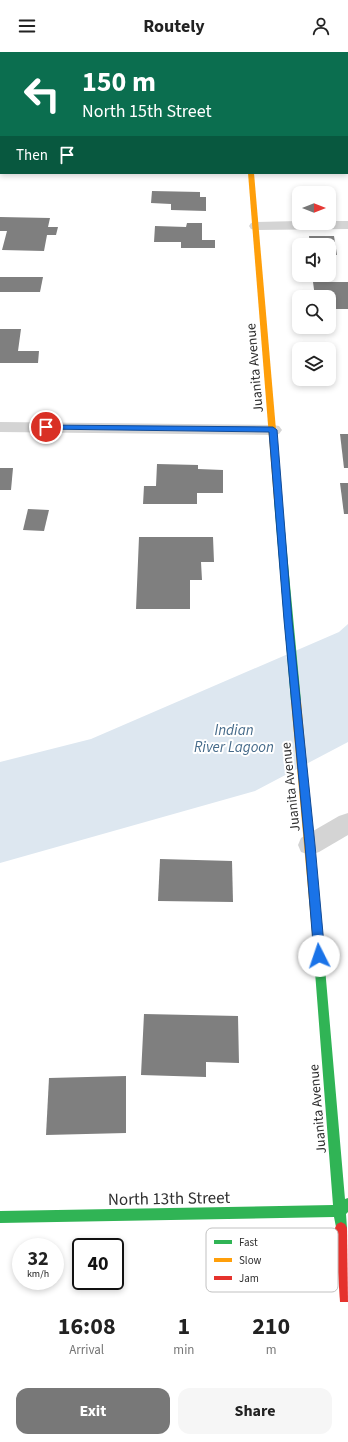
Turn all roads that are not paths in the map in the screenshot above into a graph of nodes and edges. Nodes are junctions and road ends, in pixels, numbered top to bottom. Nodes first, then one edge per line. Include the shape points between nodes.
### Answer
1 (251, 174) edge
2 (348, 225) edge
3 (256, 226) junction
4 (0, 427) edge
5 (273, 430) junction
6 (348, 824) edge
7 (310, 845) junction
8 (348, 1204) edge
9 (340, 1211) junction
10 (0, 1217) edge
11 (347, 1302) edge

1 - 3 street, Juanita Avenue
2 - 3 street
3 - 5 street, Juanita Avenue
4 - 5 street
5 - 7 street, Juanita Avenue
6 - 7 street
7 - 9 street, Juanita Avenue
8 - 9 street
9 - 10 street, North 13th Street
9 - 11 street, Juanita Avenue

